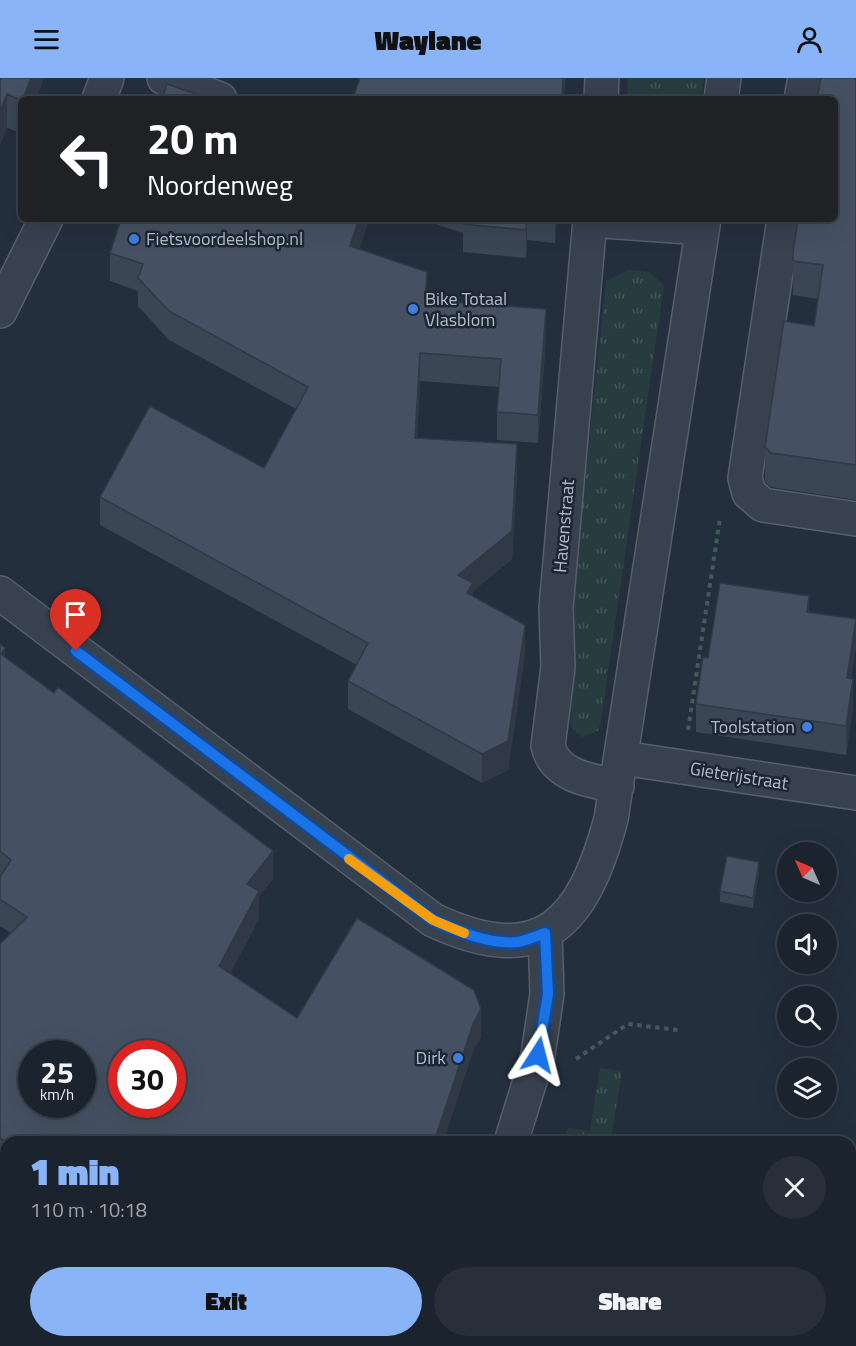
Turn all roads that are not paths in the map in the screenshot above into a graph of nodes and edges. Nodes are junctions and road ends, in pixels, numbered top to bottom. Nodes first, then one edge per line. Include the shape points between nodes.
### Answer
1 (107, 78) edge
2 (164, 78) edge
3 (602, 78) edge
4 (724, 78) edge
5 (805, 78) edge
6 (100, 96) edge
7 (212, 96) edge
8 (601, 96) edge
9 (721, 96) edge
10 (802, 96) edge
11 (44, 222) edge
12 (590, 222) edge
13 (646, 222) edge
14 (784, 222) edge
15 (703, 224) edge
16 (0, 311) edge
17 (856, 519) edge
18 (0, 593) edge
19 (620, 772) junction
20 (856, 794) edge
21 (545, 933) junction
22 (513, 1136) edge

1 - 6 street
2 - 7 street
3 - 8 street
4 - 9 street
5 - 10 street
11 - 16 street
12 - 19 street, Havenstraat via 556,608 558,667 548,746 560,767 585,779
13 - 15 street, Havenstraat
14 - 17 street via 745,478 749,493 763,505
15 - 19 street, Havenstraat
18 - 21 street via 433,920 458,932 492,939 518,942
19 - 20 street, Gieterijstraat via 682,767
19 - 21 street, Havenstraat via 603,850 590,881 570,913
21 - 22 street via 548,994 538,1055

